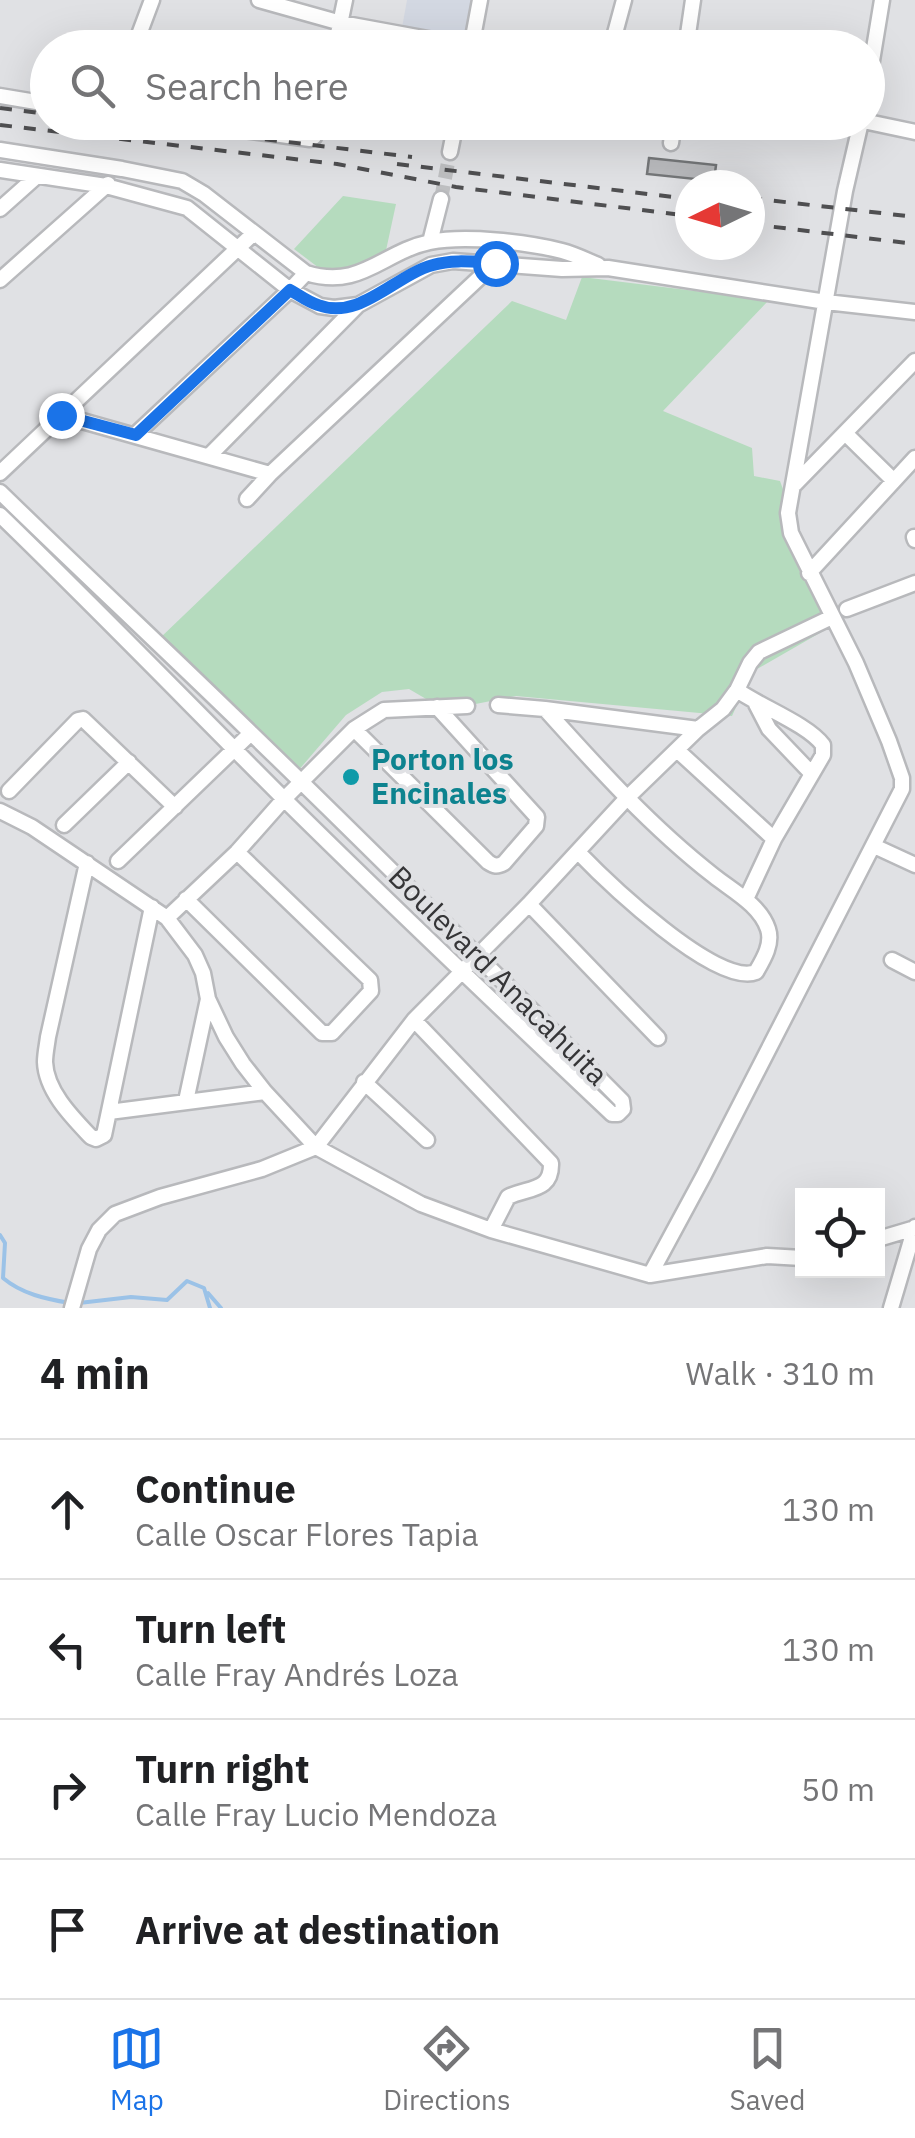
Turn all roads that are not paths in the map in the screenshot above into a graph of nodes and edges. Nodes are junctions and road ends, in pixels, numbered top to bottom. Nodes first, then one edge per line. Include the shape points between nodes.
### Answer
1 (152, 0) edge
2 (259, 0) edge
3 (346, 0) edge
4 (480, 0) edge
5 (624, 0) edge
6 (694, 0) edge
7 (882, 0) edge
8 (341, 23) junction
9 (141, 30) edge
10 (339, 30) edge
11 (380, 30) edge
12 (476, 30) edge
13 (616, 30) edge
14 (689, 30) edge
15 (877, 30) edge
16 (0, 96) edge
17 (30, 101) edge
18 (885, 126) edge
19 (915, 132) edge
20 (452, 140) edge
21 (671, 140) edge
22 (859, 140) edge
23 (671, 143) dead end
24 (0, 150) edge
25 (450, 152) tunnel mouth
26 (122, 168) junction
27 (0, 170) edge
28 (36, 176) junction
29 (106, 186) junction
30 (441, 198) tunnel mouth
31 (0, 209) edge
32 (254, 234) junction
33 (430, 242) junction
34 (502, 242) junction
35 (239, 248) junction
36 (495, 263) junction
37 (608, 268) junction
38 (306, 273) junction
39 (0, 280) edge
40 (290, 290) junction
41 (826, 302) junction
42 (358, 305) junction
43 (915, 312) edge
44 (915, 360) edge
45 (61, 415) junction
46 (846, 433) junction
47 (136, 435) junction
48 (209, 456) junction
49 (915, 458) edge
50 (0, 473) edge
51 (270, 474) junction
52 (892, 480) junction
53 (795, 484) junction
54 (0, 492) edge
55 (247, 499) dead end
56 (0, 515) edge
57 (809, 574) junction
58 (915, 583) edge
59 (104, 605) junction
60 (847, 610) dead end
61 (832, 617) junction
62 (737, 690) junction
63 (756, 704) junction
64 (498, 705) dead end
65 (467, 706) dead end
66 (437, 707) junction
67 (545, 709) junction
68 (354, 729) junction
69 (698, 729) junction
70 (251, 733) junction
71 (235, 749) junction
72 (676, 750) junction
73 (129, 762) junction
74 (812, 774) junction
75 (301, 782) junction
76 (9, 791) dead end
77 (284, 799) junction
78 (626, 800) junction
79 (175, 806) junction
80 (0, 811) edge
81 (64, 826) dead end
82 (774, 838) junction
83 (874, 846) junction
84 (237, 852) junction
85 (578, 852) junction
86 (118, 861) dead end
87 (86, 863) junction
88 (915, 865) edge
89 (186, 899) junction
90 (746, 899) junction
91 (529, 904) junction
92 (152, 907) junction
93 (167, 918) junction
94 (479, 956) junction
95 (892, 960) dead end
96 (915, 972) edge
97 (463, 973) junction
98 (208, 999) junction
99 (414, 1020) junction
100 (658, 1038) dead end
101 (364, 1082) junction
102 (265, 1092) junction
103 (186, 1101) junction
104 (109, 1112) junction
105 (427, 1140) dead end
106 (316, 1147) junction
107 (915, 1228) edge
108 (490, 1230) junction
109 (885, 1237) edge
110 (795, 1258) edge
111 (650, 1274) junction
112 (72, 1308) edge
113 (891, 1308) edge

1 - 9 street
2 - 8 street
3 - 8 street
4 - 12 street
5 - 13 street
6 - 14 street
7 - 15 street
8 - 10 street
8 - 11 street
16 - 17 street
18 - 19 street
20 - 25 street
21 - 23 street
22 - 41 street
24 - 26 street
26 - 29 street
26 - 32 street via 182,181
27 - 28 street
28 - 29 street
28 - 31 street
29 - 35 street via 188,208
29 - 39 street
30 - 33 street
32 - 35 street
32 - 38 street
33 - 34 street
33 - 38 street via 342,278
34 - 36 street
34 - 37 street via 563,251
35 - 40 street
35 - 45 street
36 - 37 street
36 - 42 street via 430,265
36 - 51 street
37 - 41 street
38 - 40 street
40 - 42 street via 320,306
40 - 47 street
41 - 43 street
41 - 53 street
42 - 48 street
44 - 46 street
45 - 47 street
45 - 50 street
46 - 52 street
46 - 53 street
47 - 48 street
48 - 51 street
49 - 52 street
51 - 55 street
52 - 57 street
53 - 57 street via 789,522
54 - 59 street, Boulevard Anacahuita
56 - 59 street, Boulevard Anacahuita
57 - 61 street
58 - 60 street
59 - 70 street, Boulevard Anacahuita
59 - 71 street, Boulevard Anacahuita
61 - 62 street via 759,652
61 - 83 street via 902,778
62 - 63 street
62 - 69 street
63 - 74 street via 769,729
63 - 74 street via 824,745
64 - 67 street
65 - 66 street
66 - 68 street via 384,710
66 - 68 street via 537,817 499,866
67 - 69 street
67 - 78 street
68 - 75 street
69 - 72 street
70 - 71 street
70 - 75 street, Boulevard Anacahuita
71 - 77 street, Boulevard Anacahuita
71 - 79 street
72 - 78 street
72 - 82 street
73 - 76 street via 80,720
73 - 79 street
73 - 81 street
74 - 82 street
75 - 77 street
75 - 94 street, Boulevard Anacahuita
77 - 84 street
77 - 97 street, Boulevard Anacahuita
78 - 85 street
78 - 90 street
79 - 86 street
80 - 87 street
82 - 90 street
83 - 88 street
83 - 111 street
84 - 89 street
84 - 89 street via 370,980 371,991 332,1033 322,1033
85 - 90 street via 635,908 686,946 742,975 756,972 769,942 769,930
85 - 91 street
87 - 92 street
87 - 104 street via 45,1062 65,1109 91,1137 104,1135
89 - 93 street
91 - 94 street
91 - 100 street
92 - 93 street
92 - 104 street
93 - 98 street via 195,955
94 - 97 street
94 - 97 street, Boulevard Anacahuita via 622,1100 623,1109 612,1114
95 - 96 street
97 - 99 street
98 - 102 street
98 - 103 street
99 - 101 street
99 - 108 street via 552,1163 543,1185 508,1197
101 - 105 street
101 - 106 street
102 - 103 street
102 - 106 street
103 - 104 street
106 - 108 street via 421,1204
106 - 112 street via 114,1214 88,1249
107 - 109 street
107 - 113 street
108 - 111 street
110 - 111 street

